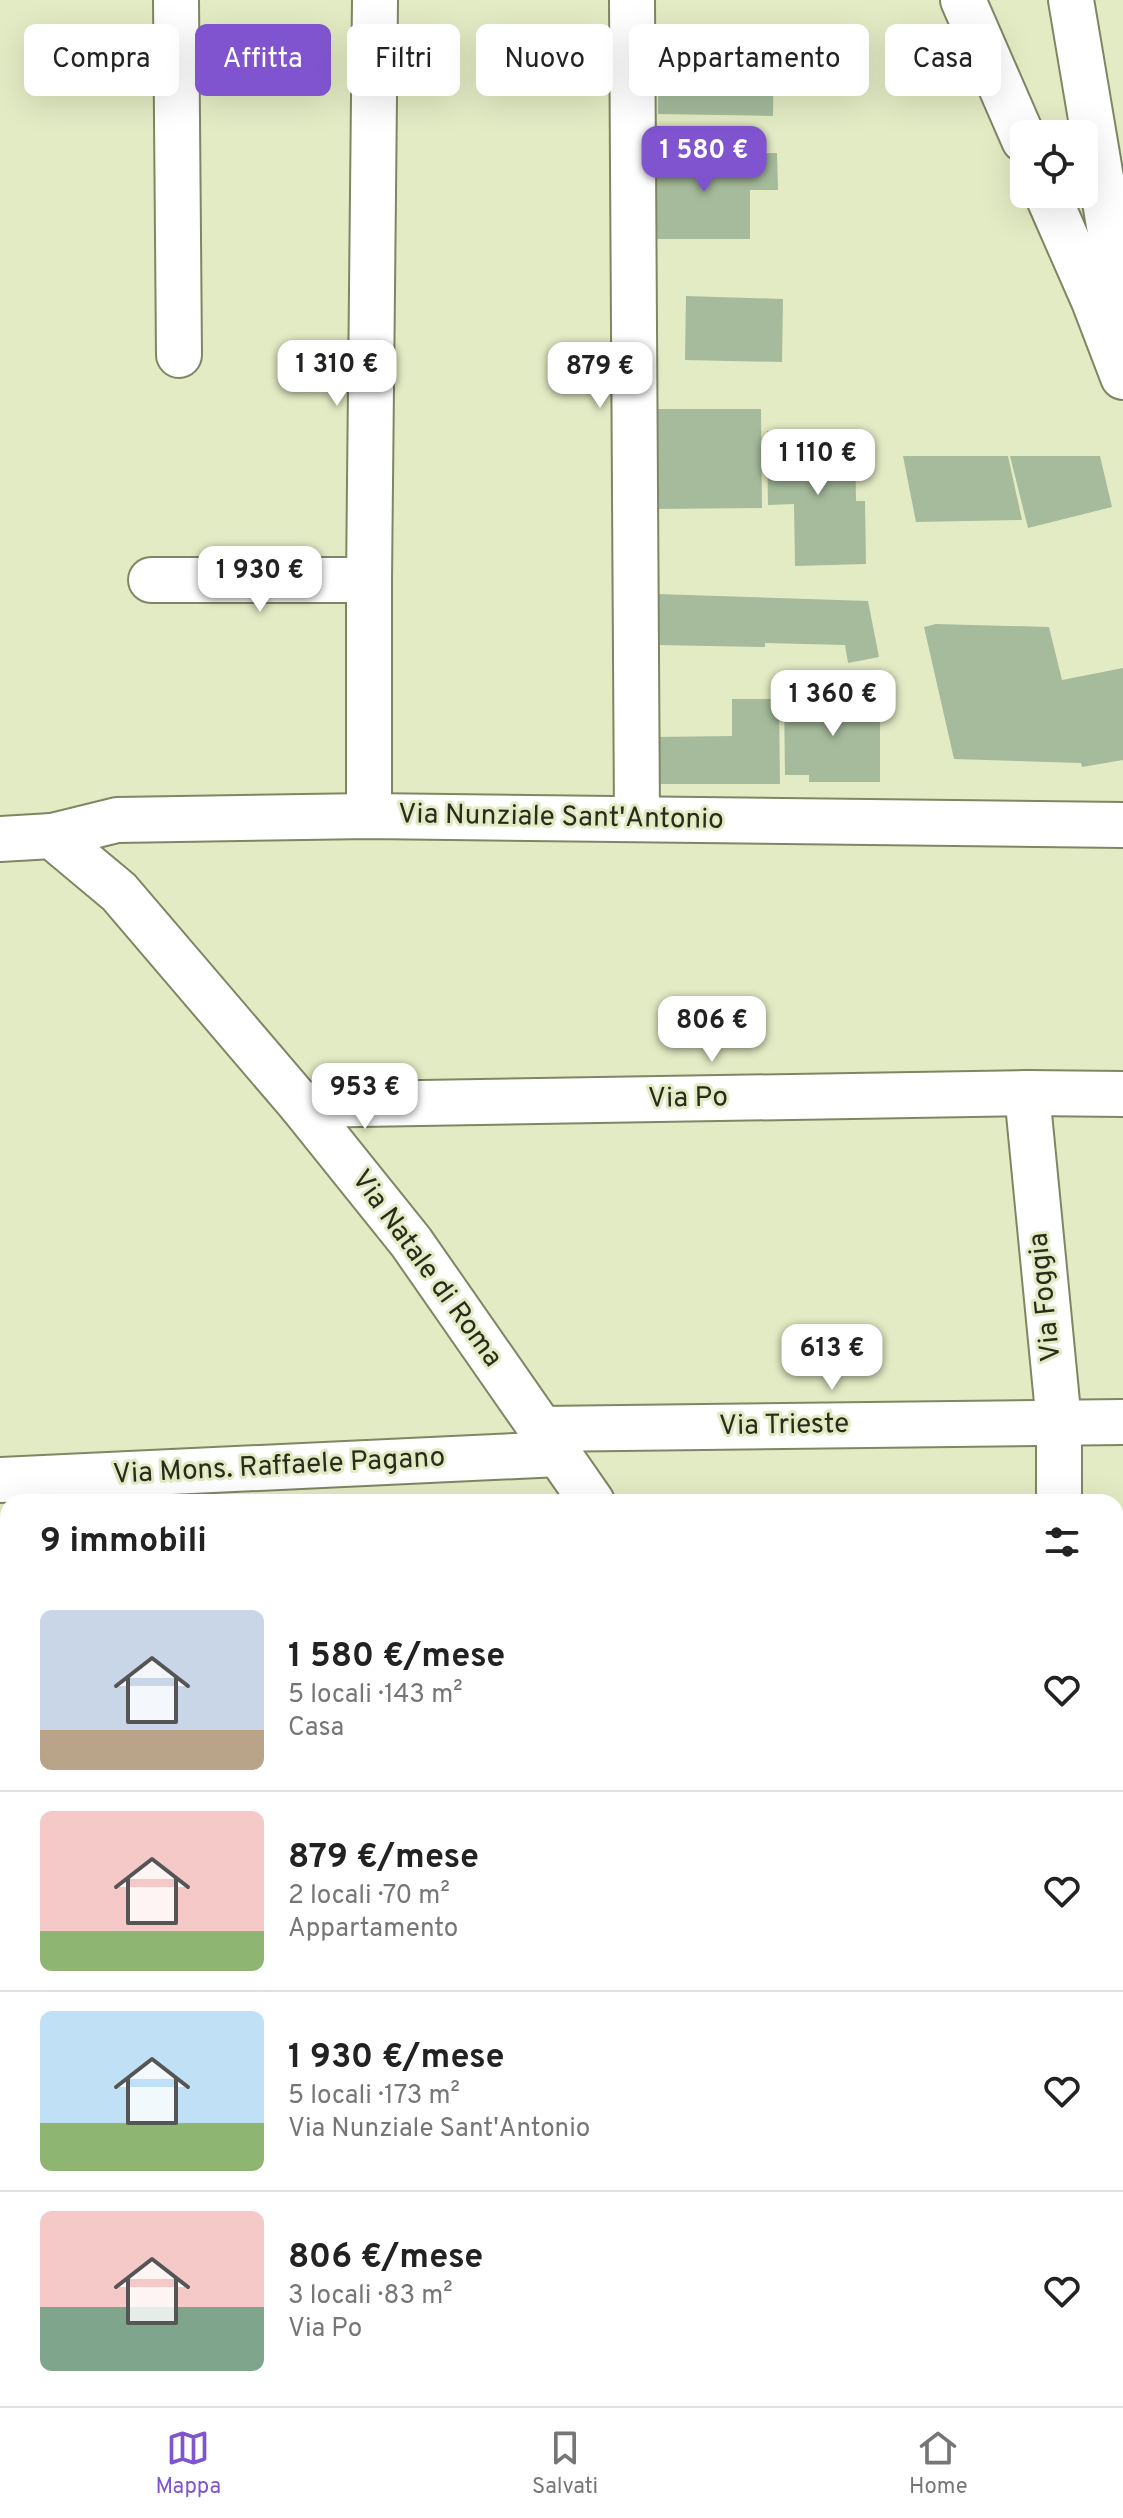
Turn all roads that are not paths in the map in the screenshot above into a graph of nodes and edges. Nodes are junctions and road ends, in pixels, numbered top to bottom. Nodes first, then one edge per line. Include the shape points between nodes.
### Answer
1 (176, 0) edge
2 (375, 0) edge
3 (632, 0) edge
4 (963, 0) edge
5 (1071, 0) edge
6 (1015, 120) edge
7 (1056, 208) edge
8 (1113, 300) edge
9 (179, 355) dead end
10 (1123, 377) edge
11 (151, 580) dead end
12 (369, 580) junction
13 (369, 816) junction
14 (637, 819) junction
15 (1123, 825) edge
16 (52, 836) junction
17 (0, 839) edge
18 (1027, 1093) junction
19 (1123, 1094) edge
20 (301, 1105) junction
21 (1123, 1422) edge
22 (1059, 1423) junction
23 (550, 1442) junction
24 (0, 1480) edge
25 (586, 1494) edge
26 (1059, 1494) edge

1 - 9 main road
2 - 12 main road
3 - 14 main road
4 - 6 main road
5 - 8 main road via 1115,264
7 - 8 main road
8 - 10 main road
11 - 12 main road
12 - 13 main road
13 - 14 main road, Via Nunziale Sant'Antonio
13 - 16 main road, Via Nunziale Sant'Antonio via 117,820
14 - 15 main road, Via Nunziale Sant'Antonio
16 - 17 main road, Via Nunziale Sant'Antonio
16 - 20 main road, Via Natale di Roma via 119,892
18 - 19 main road, Via Po
18 - 20 main road, Via Po
18 - 22 main road, Via Foggia
20 - 23 main road, Via Natale di Roma via 411,1242
21 - 22 main road, Via Trieste
22 - 23 main road, Via Trieste
22 - 26 main road, Via Foggia
23 - 24 main road, Via Mons. Raffaele Pagano
23 - 25 main road, Via Natale di Roma

